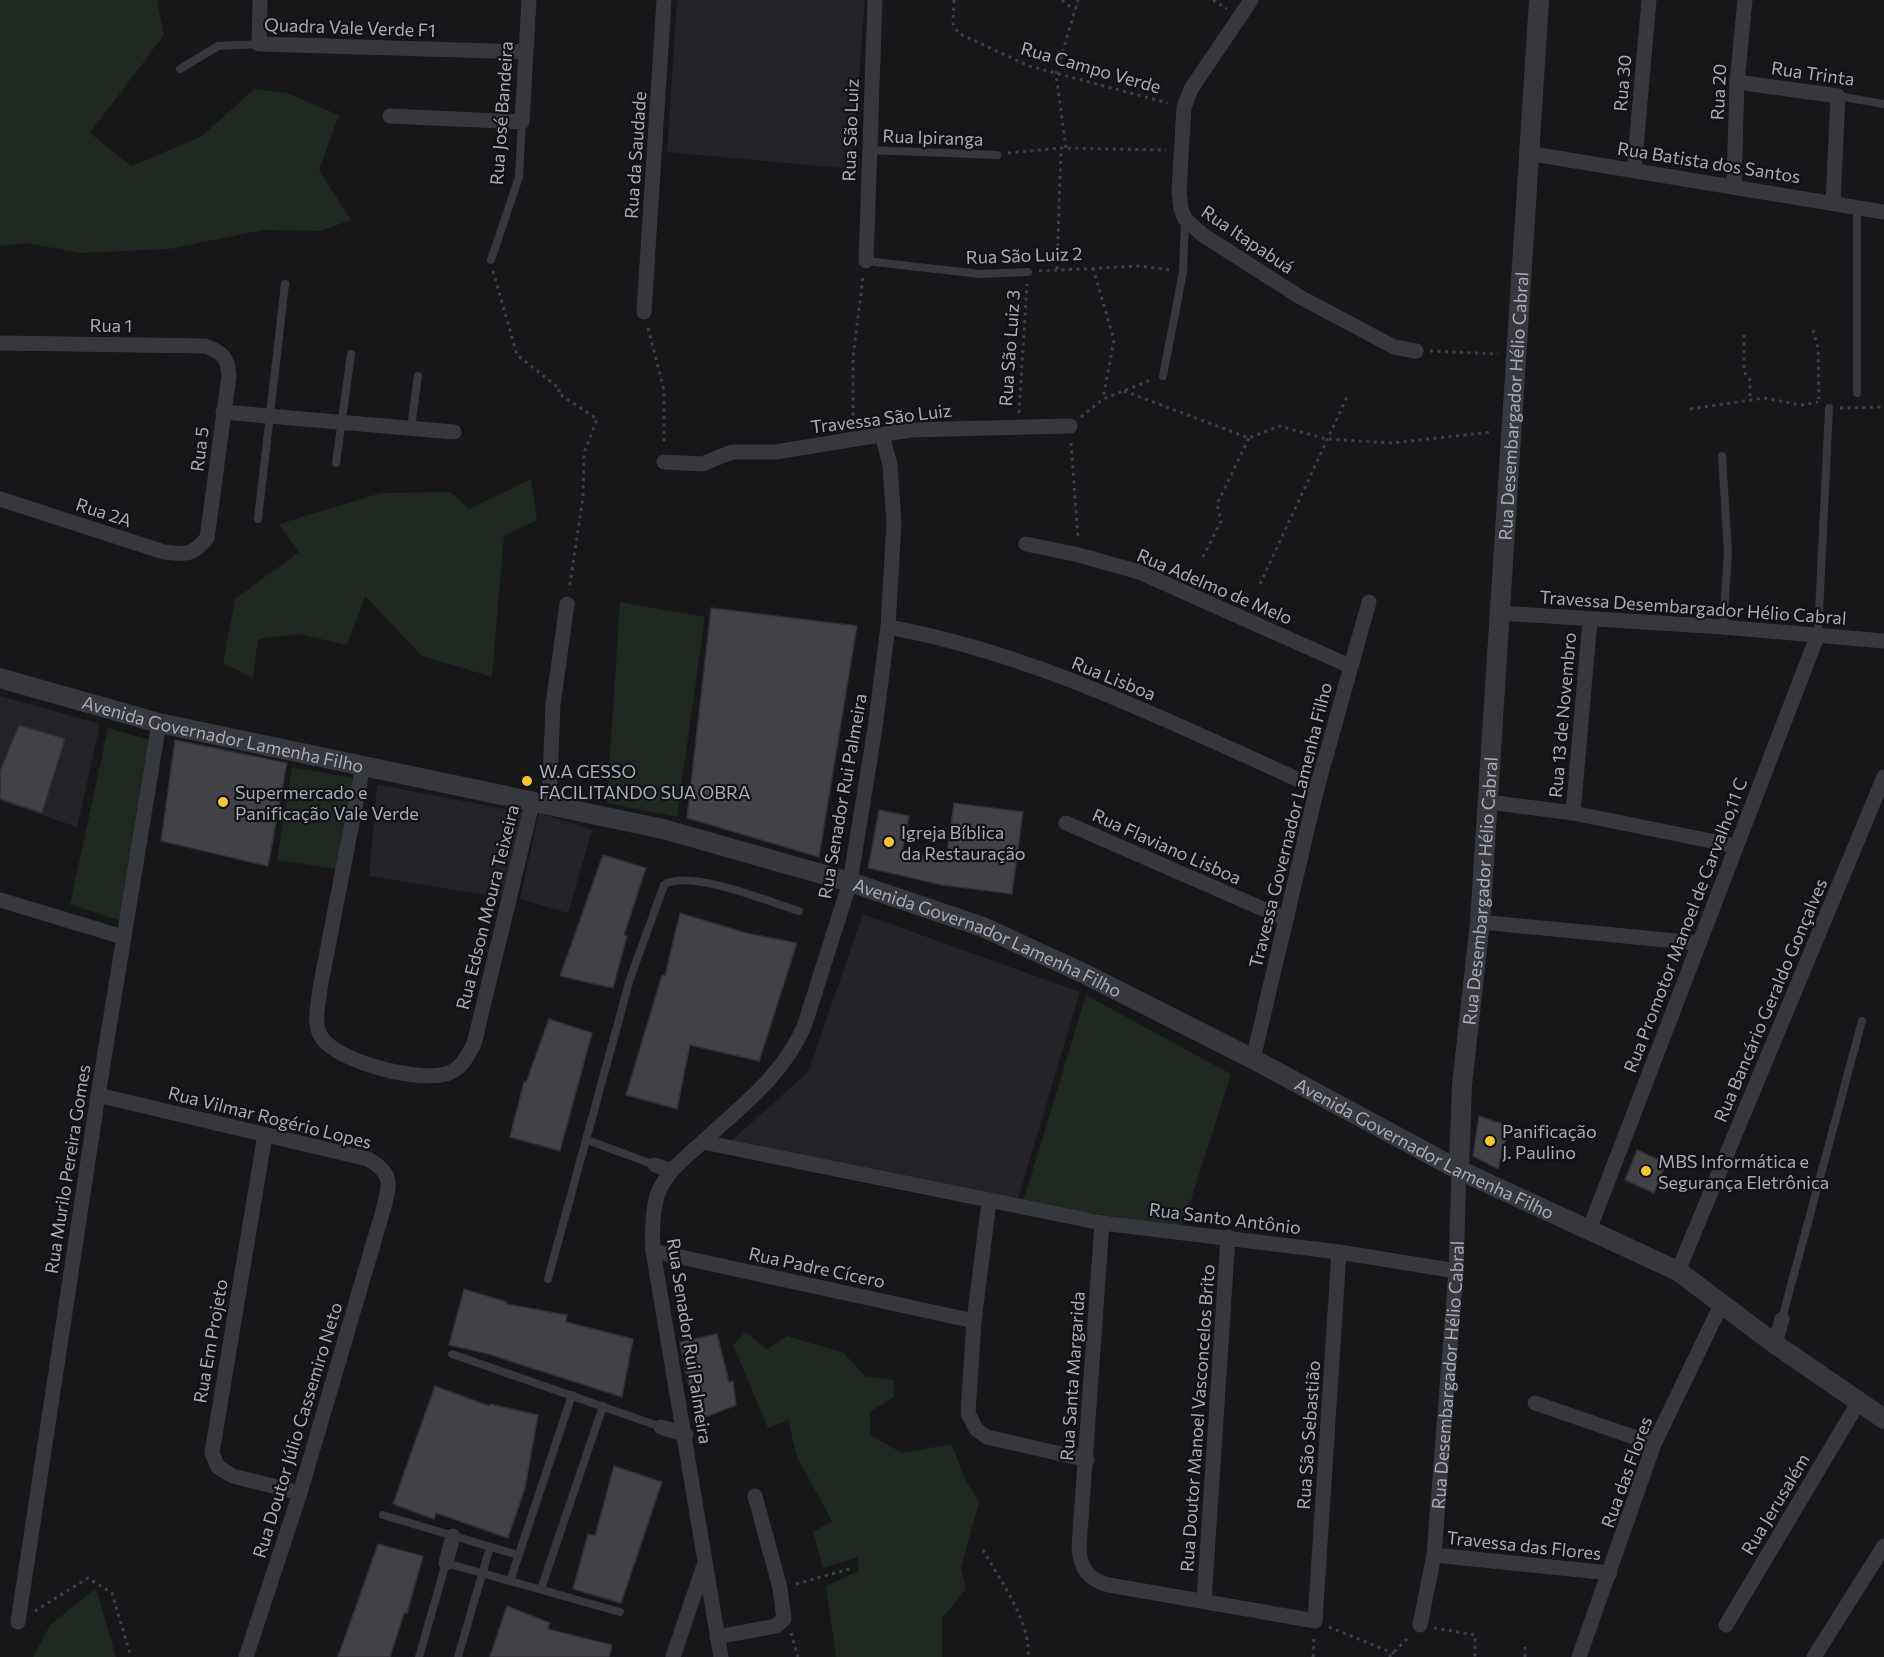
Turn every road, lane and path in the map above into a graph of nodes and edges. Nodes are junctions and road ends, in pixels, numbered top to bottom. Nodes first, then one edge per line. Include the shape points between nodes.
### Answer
1 (260, 0) edge
2 (529, 0) edge
3 (664, 0) edge
4 (875, 0) edge
5 (954, 0) edge
6 (1062, 0) edge
7 (1078, 0) edge
8 (1251, 0) edge
9 (1539, 0) edge
10 (1649, 0) edge
11 (1745, 0) edge
12 (1074, 10) junction
13 (259, 44) junction
14 (525, 52) junction
15 (180, 69) dead end
16 (1056, 74) junction
17 (1737, 82) junction
18 (1838, 96) junction
19 (1884, 104) edge
20 (1184, 107) junction
21 (390, 116) dead end
22 (522, 122) junction
23 (1064, 148) junction
24 (869, 150) junction
25 (1182, 150) junction
26 (1527, 153) junction
27 (997, 154) joint
28 (1634, 170) junction
29 (1734, 185) junction
30 (1833, 203) junction
31 (1857, 207) junction
32 (1884, 212) edge
33 (1185, 219) junction
34 (491, 260) joint
35 (866, 261) junction
36 (1093, 268) junction
37 (1057, 269) junction
38 (1028, 272) junction
39 (1183, 272) junction
40 (285, 284) dead end
41 (644, 312) joint
42 (1813, 330) dead end
43 (1744, 335) dead end
44 (0, 343) edge
45 (1416, 351) joint
46 (220, 352) joint
47 (351, 354) dead end
48 (1515, 355) junction
49 (418, 376) dead end
50 (1163, 376) joint
51 (1124, 391) junction
52 (1857, 393) joint
53 (1347, 397) dead end
54 (1103, 399) junction
55 (1750, 400) junction
56 (1820, 401) junction
57 (1884, 407) edge
58 (1829, 408) joint
59 (1690, 409) dead end
60 (223, 412) junction
61 (270, 416) junction
62 (342, 422) junction
63 (1018, 426) junction
64 (1070, 426) junction
65 (411, 428) junction
66 (454, 432) dead end
67 (1492, 432) dead end
68 (882, 435) junction
69 (1249, 438) junction
70 (854, 439) junction
71 (1326, 439) junction
72 (1722, 456) dead end
73 (664, 462) joint
74 (336, 463) dead end
75 (0, 499) edge
76 (258, 519) dead end
77 (1026, 544) dead end
78 (197, 550) joint
79 (1079, 555) junction
80 (1203, 557) dead end
81 (1260, 584) dead end
82 (1369, 602) dead end
83 (567, 604) joint
84 (1500, 613) junction
85 (1590, 620) junction
86 (888, 627) junction
87 (1723, 627) junction
88 (1818, 634) junction
89 (1884, 641) edge
90 (1350, 666) junction
91 (0, 678) edge
92 (159, 723) junction
93 (363, 766) junction
94 (1884, 777) edge
95 (1317, 788) junction
96 (541, 802) junction
97 (1488, 802) junction
98 (1573, 813) junction
99 (1066, 823) dead end
100 (1736, 846) junction
101 (850, 882) junction
102 (0, 900) edge
103 (799, 911) dead end
104 (1286, 919) junction
105 (1480, 922) junction
106 (123, 938) junction
107 (1697, 943) junction
108 (1862, 1021) dead end
109 (1253, 1059) junction
110 (98, 1095) junction
111 (265, 1135) junction
112 (587, 1140) junction
113 (703, 1142) junction
114 (655, 1165) joint
115 (1459, 1170) junction
116 (671, 1171) junction
117 (989, 1202) junction
118 (382, 1214) joint
119 (1102, 1223) junction
120 (1589, 1230) junction
121 (1228, 1237) junction
122 (653, 1251) junction
123 (1339, 1252) junction
124 (1456, 1271) junction
125 (1678, 1271) junction
126 (548, 1279) dead end
127 (1721, 1305) junction
128 (1782, 1319) joint
129 (974, 1321) junction
130 (1775, 1344) junction
131 (452, 1354) dead end
132 (572, 1395) junction
133 (1535, 1403) dead end
134 (1858, 1403) junction
135 (603, 1406) junction
136 (1884, 1419) edge
137 (661, 1427) joint
138 (686, 1435) junction
139 (1654, 1444) junction
140 (1087, 1460) junction
141 (300, 1493) junction
142 (755, 1496) dead end
143 (382, 1515) dead end
144 (453, 1536) junction
145 (1884, 1546) edge
146 (490, 1547) junction
147 (983, 1550) dead end
148 (518, 1555) junction
149 (1434, 1555) junction
150 (446, 1563) junction
151 (704, 1566) junction
152 (853, 1568) dead end
153 (482, 1573) junction
154 (1610, 1573) junction
155 (510, 1581) junction
156 (780, 1588) junction
157 (541, 1589) junction
158 (1204, 1601) junction
159 (620, 1612) dead end
160 (1315, 1621) junction
161 (18, 1622) joint
162 (1420, 1625) junction
163 (1726, 1625) dead end
164 (717, 1637) junction
165 (1525, 1647) dead end
166 (1394, 1655) edge
167 (131, 1657) edge
168 (246, 1657) edge
169 (419, 1657) edge
170 (458, 1657) edge
171 (673, 1657) edge
172 (721, 1657) edge
173 (1028, 1657) edge
174 (1389, 1657) edge
175 (1474, 1657) edge
176 (1524, 1657) edge
177 (1579, 1657) edge
178 (1814, 1657) edge

1 - 13 street
2 - 14 street, Rua José Bandeira
3 - 41 street, Rua da Saudade
4 - 24 street, Rua São Luiz
5 - 16 path, Rua Campo Verde via 953,24 958,33 1029,66
6 - 12 path
7 - 12 path
8 - 20 street, Rua Itapabuá via 1191,89
9 - 26 street, Rua Desembargador Hélio Cabral
10 - 28 street, Rua 30
11 - 17 street, Rua 20
12 - 16 path
13 - 14 street, Quadra Vale Verde F1
13 - 15 lane, Quadra Vale Verde F1 via 218,46
14 - 22 street, Rua José Bandeira
16 - 20 path, Rua Campo Verde
16 - 23 path
17 - 18 street, Rua Trinta
17 - 29 street, Rua 20
18 - 19 lane, Rua Trinta
18 - 30 street
20 - 25 street, Rua Itapabuá
21 - 22 street
22 - 34 lane, Rua José Bandeira via 519,177
23 - 25 path
23 - 27 path
23 - 37 path
24 - 27 lane, Rua Ipiranga
24 - 35 street, Rua São Luiz
25 - 33 street, Rua Itapabuá via 1179,191
26 - 28 street, Rua Batista dos Santos
26 - 48 street, Rua Desembargador Hélio Cabral
28 - 29 street, Rua Batista dos Santos
29 - 30 street, Rua Batista dos Santos
30 - 31 street, Rua Batista dos Santos
31 - 32 street, Rua Batista dos Santos
31 - 52 lane
33 - 39 lane
33 - 45 street, Rua Itapabuá via 1203,236 1300,297 1394,347
34 - 83 path via 517,355 560,389 558,393 597,419 584,453 583,497
35 - 38 lane, Rua São Luiz 2 via 980,274
35 - 70 path via 853,357
36 - 37 path, Rua São Luiz 2
36 - 39 path, Rua São Luiz 2 via 1140,266
36 - 54 path via 1114,340
37 - 38 path, Rua São Luiz 2
38 - 63 path, Rua São Luiz 3
39 - 50 lane
40 - 61 lane
41 - 73 path via 664,390
42 - 56 path via 1818,348
43 - 55 path via 1744,372 1750,380
44 - 46 street, Rua 1 via 205,346
45 - 48 path
46 - 60 street, Rua 5 via 228,361
47 - 62 lane
48 - 84 street, Rua Desembargador Hélio Cabral
49 - 65 lane
50 - 51 path
51 - 54 path
51 - 69 path
52 - 56 path
53 - 71 path
54 - 64 path
55 - 56 path via 1764,398 1801,405
55 - 59 path
57 - 58 path
58 - 88 lane
60 - 61 street
60 - 78 street, Rua 5 via 207,538
61 - 62 street
61 - 76 lane
62 - 65 street
62 - 74 lane
63 - 64 street, Travessa São Luiz
63 - 68 street, Travessa São Luiz via 910,430
64 - 79 path
65 - 66 street
67 - 71 path via 1392,443
68 - 70 street, Travessa São Luiz
68 - 86 street, Rua Senador Rui Palmeira via 893,491
69 - 71 path via 1280,426
69 - 80 path via 1217,504 1221,521
70 - 73 street, Travessa São Luiz via 776,452 732,452 702,464
71 - 81 path
72 - 87 lane via 1728,553
75 - 78 street, Rua 2A via 164,552 182,554
77 - 79 street, Rua Adelmo de Melo
79 - 90 street, Rua Adelmo de Melo via 1140,572
82 - 90 street, Travessa Governador Lamenha Filho
83 - 96 street, Rua Edson Moura Teixeira
84 - 85 street, Travessa Desembargador Hélio Cabral
84 - 97 street, Rua Desembargador Hélio Cabral
85 - 87 street, Travessa Desembargador Hélio Cabral
85 - 98 street, Rua 13 de Novembro
86 - 95 street, Rua Lisboa via 936,636 1117,698
86 - 101 street, Rua Senador Rui Palmeira
87 - 88 street, Travessa Desembargador Hélio Cabral
88 - 89 street, Travessa Desembargador Hélio Cabral
88 - 100 street, Rua Promotor Manoel de Carvalho,11 C
90 - 95 street, Travessa Governador Lamenha Filho
91 - 92 street, Avenida Governador Lamenha Filho
92 - 93 street, Avenida Governador Lamenha Filho
92 - 106 street, Rua Murilo Pereira Gomes
93 - 96 street, Avenida Governador Lamenha Filho
93 - 96 street, Rua Edson Moura Teixeira via 316,1023 321,1037 332,1048 351,1059 379,1067 432,1076 450,1073 465,1060 474,1044
94 - 125 street, Rua Bancário Geraldo Gonçalves
95 - 104 street, Travessa Governador Lamenha Filho
96 - 101 street, Avenida Governador Lamenha Filho via 663,829
97 - 98 street
97 - 105 street, Rua Desembargador Hélio Cabral
98 - 100 street
99 - 104 street, Rua Flaviano Lisboa
100 - 107 street, Rua Promotor Manoel de Carvalho,11 C
101 - 109 street, Avenida Governador Lamenha Filho via 983,927
101 - 113 street, Rua Senador Rui Palmeira via 795,1048 771,1079
102 - 106 street
103 - 112 lane via 693,878 672,879 664,885 630,979
104 - 109 street, Travessa Governador Lamenha Filho
105 - 107 street
105 - 115 street, Rua Desembargador Hélio Cabral via 1462,1085
106 - 110 street, Rua Murilo Pereira Gomes
107 - 120 street, Rua Promotor Manoel de Carvalho,11 C
108 - 128 lane
109 - 115 street, Avenida Governador Lamenha Filho
110 - 111 street, Rua Vilmar Rogério Lopes
110 - 161 street, Rua Murilo Pereira Gomes
111 - 118 street, Rua Vilmar Rogério Lopes via 368,1159 383,1168 389,1187
111 - 141 street, Rua Em Projeto via 212,1453 218,1467 232,1476
112 - 114 lane
112 - 126 lane
113 - 116 street, Rua Senador Rui Palmeira
113 - 117 street, Rua Santo Antônio
114 - 116 street
115 - 120 street, Avenida Governador Lamenha Filho
115 - 124 street, Rua Desembargador Hélio Cabral
116 - 122 street, Rua Senador Rui Palmeira via 657,1196
117 - 119 street, Rua Santo Antônio
117 - 129 street
118 - 141 street, Rua Doutor Júlio Cassemiro Neto
119 - 121 street, Rua Santo Antônio
119 - 140 street, Rua Santa Margarida
120 - 125 street, Avenida Governador Lamenha Filho
121 - 123 street, Rua Santo Antônio
121 - 158 street, Rua Doutor Manoel Vasconcelos Brito
122 - 129 street, Rua Padre Cícero
122 - 138 street, Rua Senador Rui Palmeira
123 - 124 street, Rua Santo Antônio
123 - 160 street, Rua São Sebastião
124 - 149 street, Rua Desembargador Hélio Cabral
125 - 127 street, Avenida Governador Lamenha Filho
127 - 130 street, Avenida Governador Lamenha Filho
127 - 139 street, Rua das Flores
128 - 130 street
129 - 140 street via 968,1413 971,1422 987,1437
130 - 134 street, Avenida Governador Lamenha Filho
131 - 132 lane
132 - 135 lane
132 - 148 lane
133 - 139 street
134 - 136 street, Avenida Governador Lamenha Filho
134 - 163 street, Rua Jerusalém
135 - 137 lane
135 - 157 lane
137 - 138 street
138 - 151 street, Rua Senador Rui Palmeira
139 - 154 street, Rua das Flores
140 - 158 street, Rua Santa Margarida via 1080,1558 1089,1577 1097,1582
141 - 168 street, Rua Doutor Júlio Cassemiro Neto
142 - 156 street
143 - 144 lane
144 - 146 lane
144 - 150 street
145 - 178 street
146 - 148 lane
146 - 153 lane
147 - 173 path via 1011,1597 1029,1646
148 - 155 lane
149 - 154 street, Travessa das Flores
149 - 162 street, Rua Desembargador Hélio Cabral
150 - 153 lane
150 - 169 lane
151 - 164 street, Rua Senador Rui Palmeira
151 - 171 street, Rua Senador Rui Palmeira
152 - 156 path
153 - 155 lane
153 - 170 lane
154 - 177 street, Rua das Flores
155 - 157 lane
156 - 164 street via 785,1613 781,1623
157 - 159 lane
158 - 160 street, Rua Santa Margarida
160 - 166 path
161 - 167 path via 88,1578 112,1593
162 - 166 path
162 - 175 path via 1475,1635
164 - 172 street, Rua Senador Rui Palmeira
165 - 176 path
166 - 174 path

